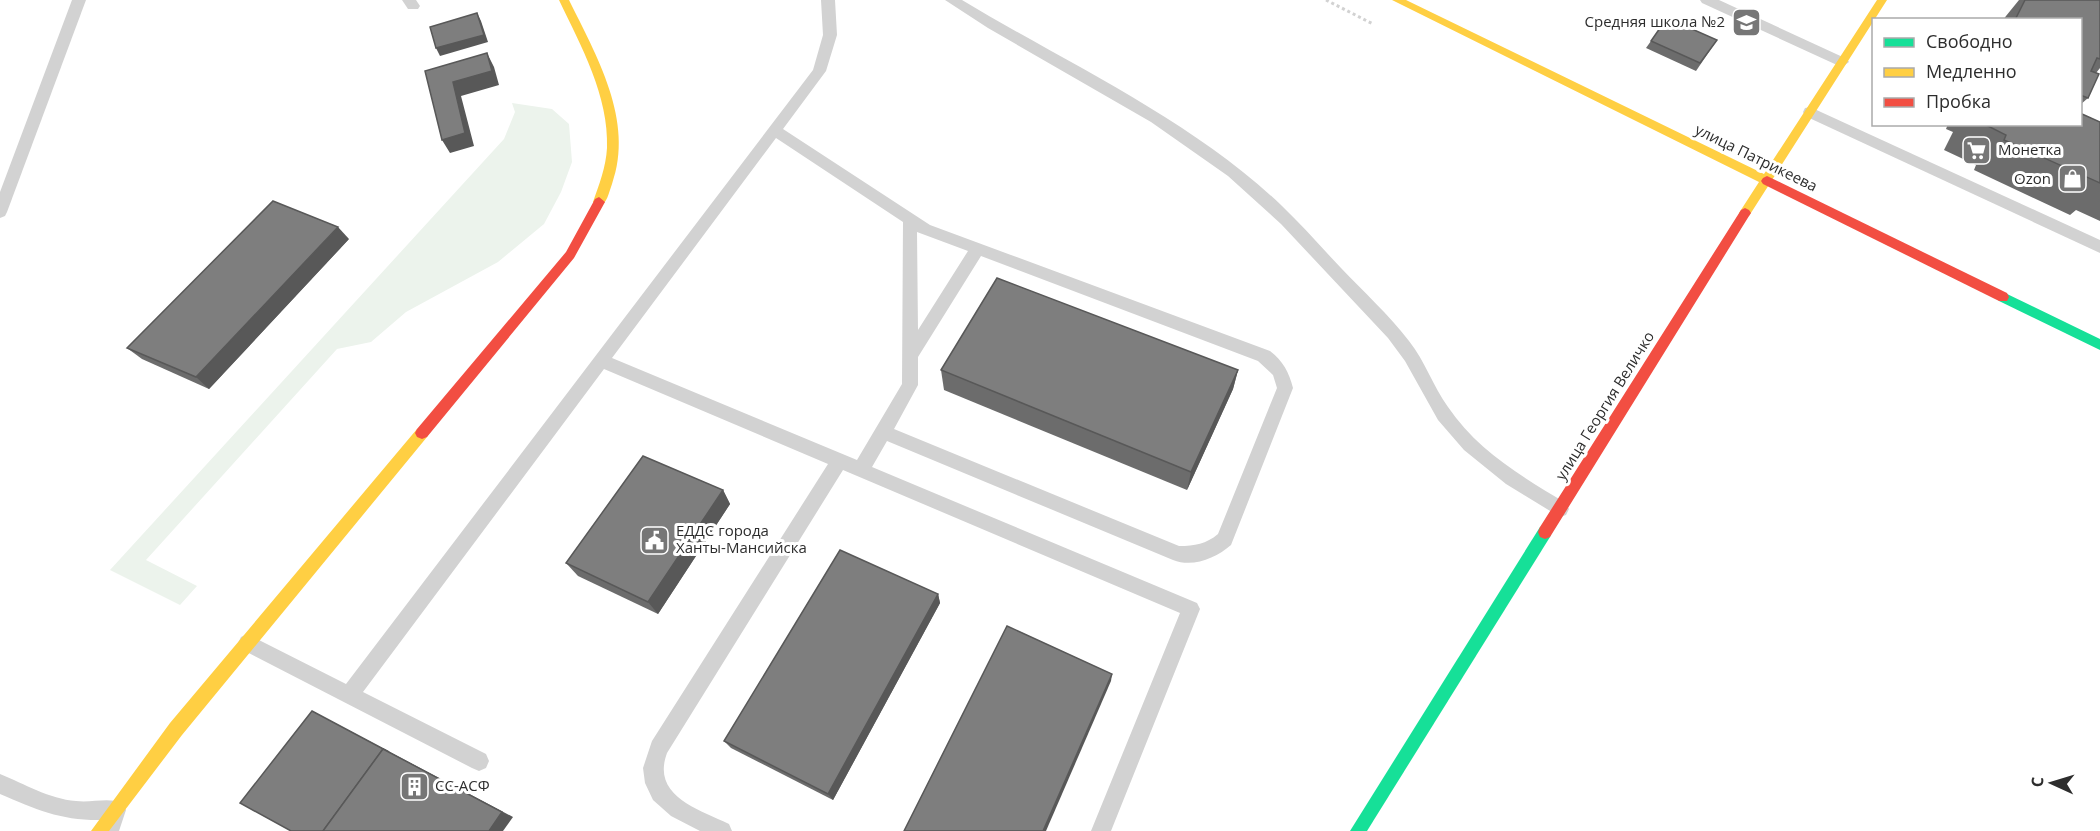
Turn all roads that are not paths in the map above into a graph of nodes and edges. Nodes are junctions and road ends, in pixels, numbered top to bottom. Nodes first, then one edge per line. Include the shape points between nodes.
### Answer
1 (79, 0) edge
2 (564, 0) edge
3 (828, 0) edge
4 (952, 0) edge
5 (1397, 0) edge
6 (1707, 0) edge
7 (1882, 0) edge
8 (1842, 62) junction
9 (1810, 112) junction
10 (775, 130) junction
11 (1765, 181) junction
12 (0, 212) edge
13 (910, 221) junction
14 (2100, 247) edge
15 (978, 249) junction
16 (2100, 345) edge
17 (909, 357) junction
18 (603, 361) junction
19 (884, 432) junction
20 (839, 461) junction
21 (861, 470) junction
22 (1560, 509) junction
23 (247, 643) junction
24 (350, 694) junction
25 (479, 761) dead end
26 (0, 784) edge
27 (116, 810) junction
28 (99, 831) edge
29 (109, 831) edge
30 (722, 831) edge
31 (1101, 831) edge
32 (1358, 831) edge

1 - 12 lane
2 - 23 street via 600,82 615,143 610,174 594,213 570,255
3 - 10 lane via 830,35 819,71
4 - 22 lane via 1131,101 1235,173 1382,320 1411,357 1443,414 1473,449 1499,472
5 - 11 street, улица Патрикеева
6 - 8 lane
7 - 8 street, улица Георгия Величко
8 - 9 street, улица Георгия Величко
9 - 11 street, улица Георгия Величко
9 - 14 lane
10 - 13 lane
10 - 18 lane
11 - 16 street, улица Патрикеева
11 - 22 street, улица Георгия Величко
13 - 15 lane
13 - 17 lane
15 - 17 lane
15 - 19 lane via 1264,356 1275,364 1285,388 1225,539 1213,550 1198,555 1179,554
17 - 19 lane via 910,385
18 - 20 lane
18 - 24 lane
19 - 21 lane
20 - 21 lane
20 - 30 lane via 659,748 652,770 657,793
21 - 31 lane via 1191,609
22 - 32 street, улица Георгия Величко
23 - 24 lane
23 - 27 street
24 - 25 lane
26 - 27 lane via 48,805 76,811
27 - 28 street
27 - 29 lane

